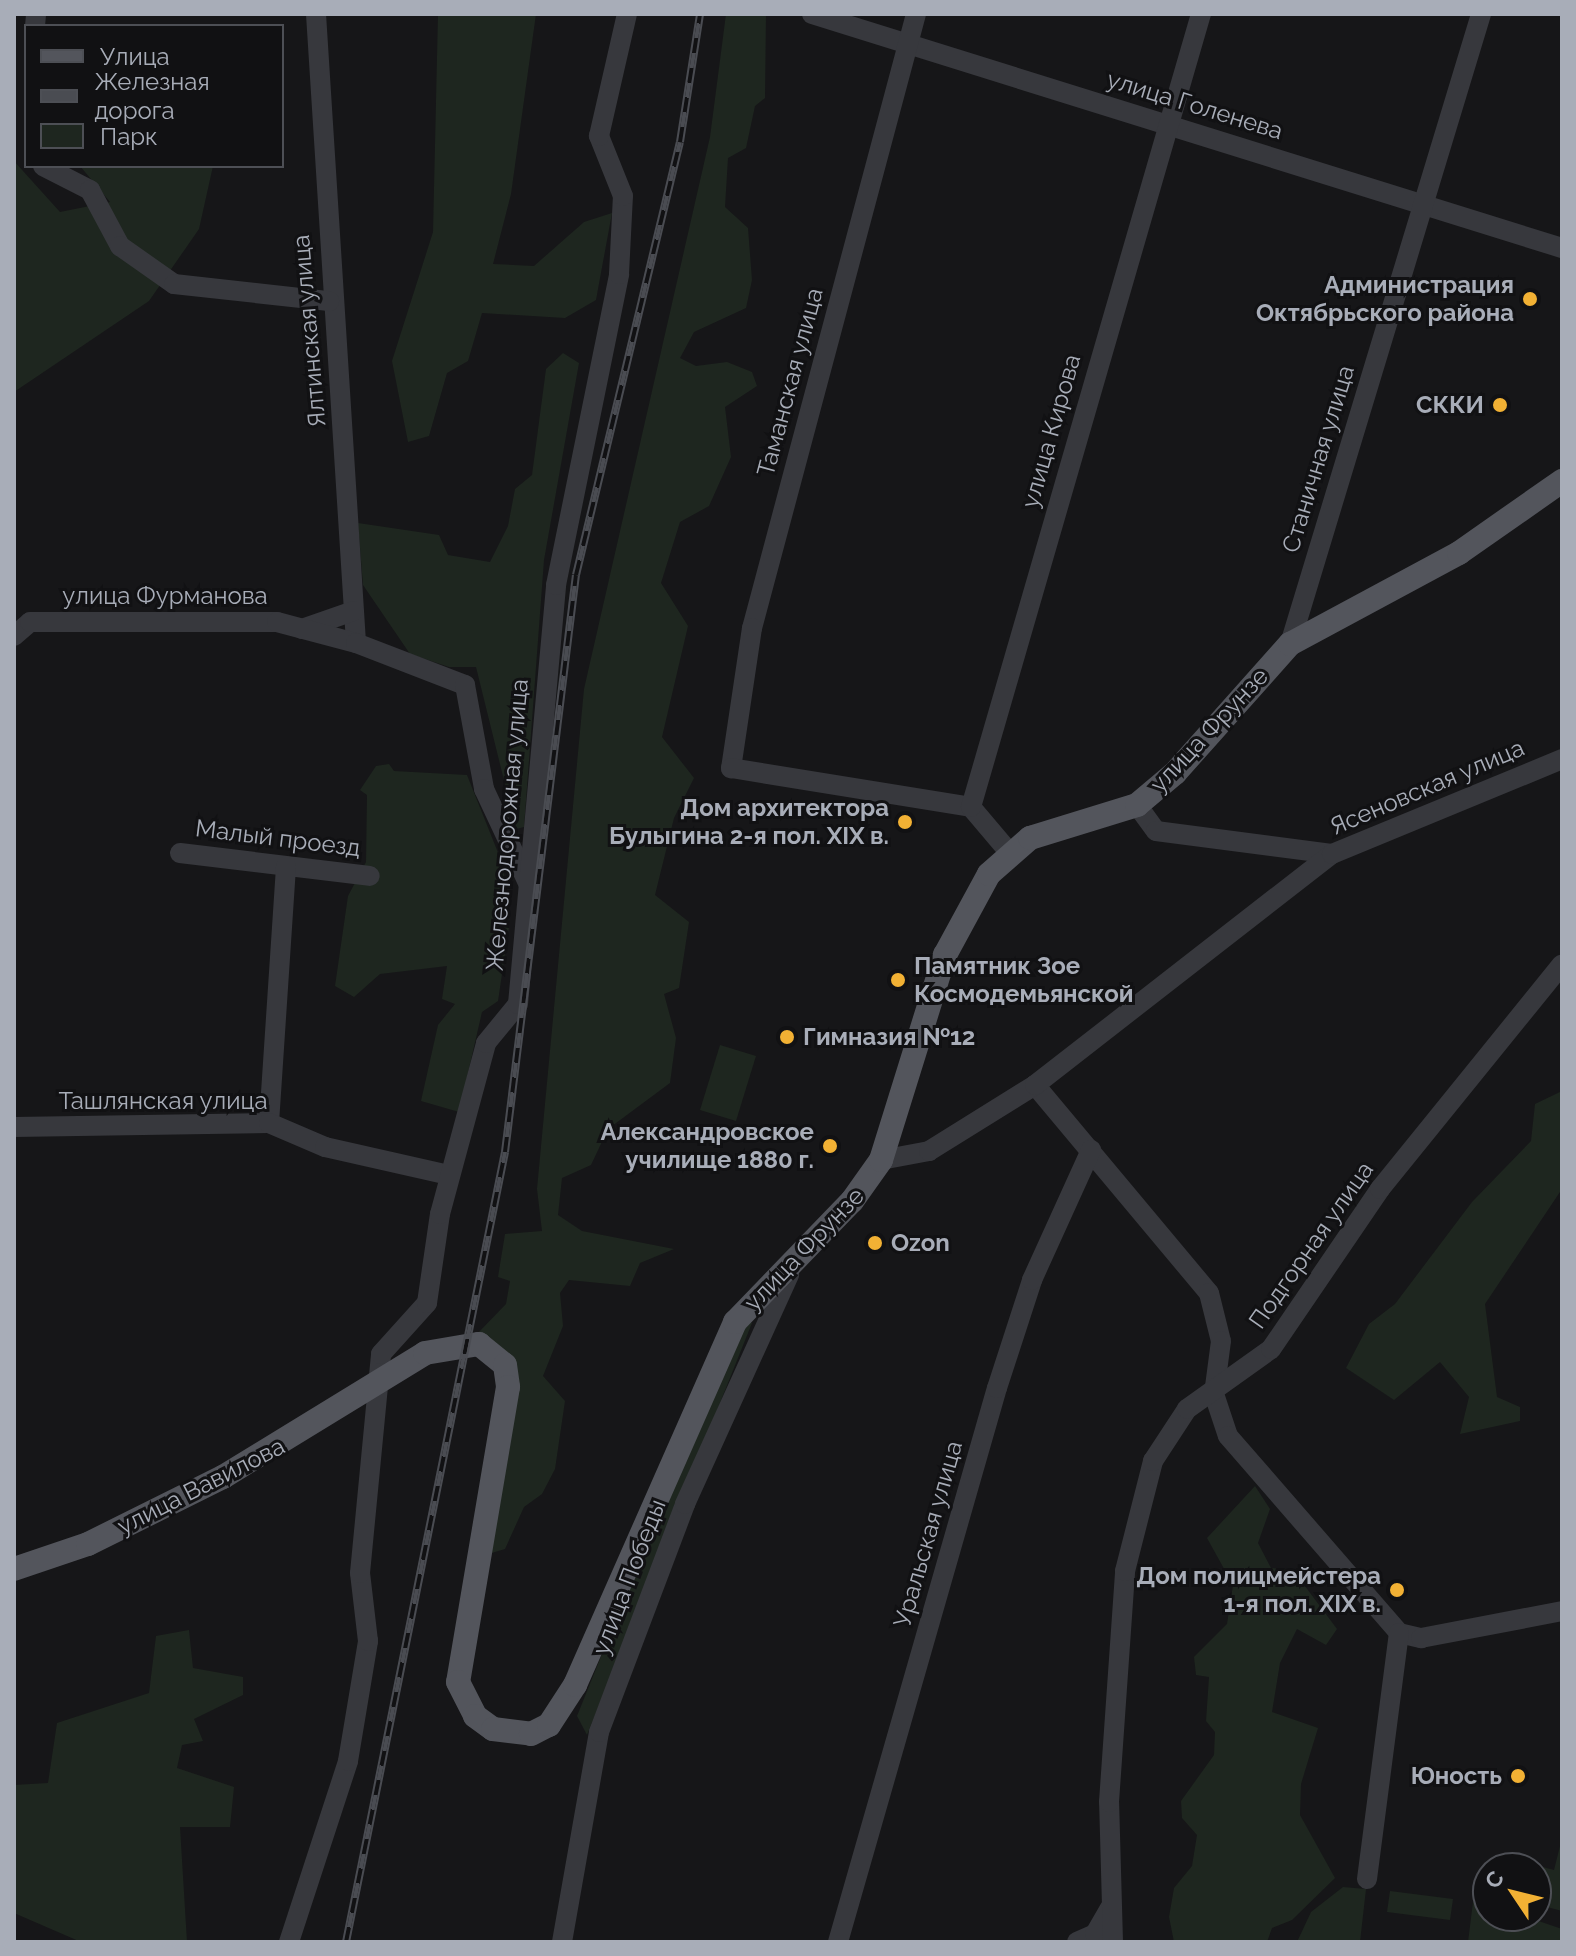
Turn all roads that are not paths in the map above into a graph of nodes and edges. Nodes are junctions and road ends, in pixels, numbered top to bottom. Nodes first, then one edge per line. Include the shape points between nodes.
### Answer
1 (316, 14) edge
2 (627, 14) edge
3 (812, 14) edge
4 (916, 14) edge
5 (1201, 14) edge
6 (1481, 14) edge
7 (907, 45) junction
8 (1169, 123) junction
9 (49, 170) edge
10 (1422, 204) junction
11 (1562, 248) edge
12 (329, 301) junction
13 (1562, 481) edge
14 (353, 611) junction
15 (22, 629) edge
16 (302, 629) junction
17 (356, 643) junction
18 (1290, 644) junction
19 (1562, 759) edge
20 (1137, 805) junction
21 (971, 807) junction
22 (1009, 852) junction
23 (180, 853) dead end
24 (1332, 854) junction
25 (286, 867) junction
26 (370, 876) dead end
27 (528, 883) junction
28 (1562, 964) edge
29 (1035, 1085) junction
30 (269, 1123) junction
31 (14, 1127) edge
32 (1091, 1150) junction
33 (881, 1160) junction
34 (449, 1175) junction
35 (803, 1250) junction
36 (379, 1383) junction
37 (1214, 1394) junction
38 (14, 1569) edge
39 (1562, 1611) edge
40 (1399, 1633) junction
41 (1367, 1879) dead end
42 (1110, 1908) junction
43 (289, 1942) edge
44 (562, 1942) edge
45 (838, 1942) edge
46 (1077, 1942) edge
47 (1113, 1942) edge

1 - 12 street, Ялтинская улица
2 - 27 street, Железнодорожная улица via 599,136 623,196 619,274 556,585
3 - 7 street, улица Голенева
4 - 7 street, Таманская улица
5 - 8 street, улица Кирова
6 - 10 street, Станичная улица
7 - 8 street, улица Голенева
7 - 21 street, Таманская улица via 752,628 731,768
8 - 10 street, улица Голенева
8 - 21 street, улица Кирова
9 - 12 street via 90,190 120,246 174,284
10 - 11 street, улица Голенева
10 - 18 street, Станичная улица
12 - 14 street, Ялтинская улица
13 - 18 main road, улица Фрунзе via 1459,553
14 - 16 street
14 - 17 street, Ялтинская улица
15 - 16 street, улица Фурманова via 277,622
16 - 17 street, улица Фурманова
17 - 27 street, улица Фурманова via 465,685 484,789
18 - 20 main road, улица Фрунзе via 1175,773
19 - 24 street, Ясеновская улица
20 - 22 main road, улица Фрунзе via 1050,830
20 - 24 street via 1156,831
21 - 22 street
22 - 33 main road, улица Фрунзе via 973,897 945,955
23 - 25 street, Малый проезд
24 - 29 street, Ясеновская улица
25 - 26 street, Малый проезд
25 - 30 street
27 - 34 street, Железнодорожная улица via 518,1004 486,1043
28 - 37 street, Подгорная улица via 1380,1189 1271,1349
29 - 32 street
29 - 33 street, Ясеновская улица via 929,1151
30 - 31 street, Ташлянская улица
30 - 34 street, Ташлянская улица via 325,1147
32 - 37 street via 1209,1293 1221,1341
32 - 45 street, Уральская улица via 1032,1280 997,1388
33 - 35 main road, улица Фрунзе
34 - 36 street, Железнодорожная улица via 427,1303 389,1340
35 - 36 main road, улица Фрунзе via 727,1335 575,1685 549,1725 531,1734 493,1729 475,1716 458,1682 508,1387 505,1365 496,1353 460,1342 425,1353
35 - 44 street, улица Победы via 752,1345 615,1687 590,1777
36 - 38 main road, улица Вавилова via 223,1477 88,1544
36 - 43 street, Железнодорожная улица via 360,1573 368,1641 348,1761
37 - 40 street via 1228,1436
37 - 42 street, Подгорная улица via 1187,1409 1164,1440 1125,1571
39 - 40 street via 1421,1638
40 - 41 street
42 - 46 street via 1095,1934
42 - 47 street, Подгорная улица

